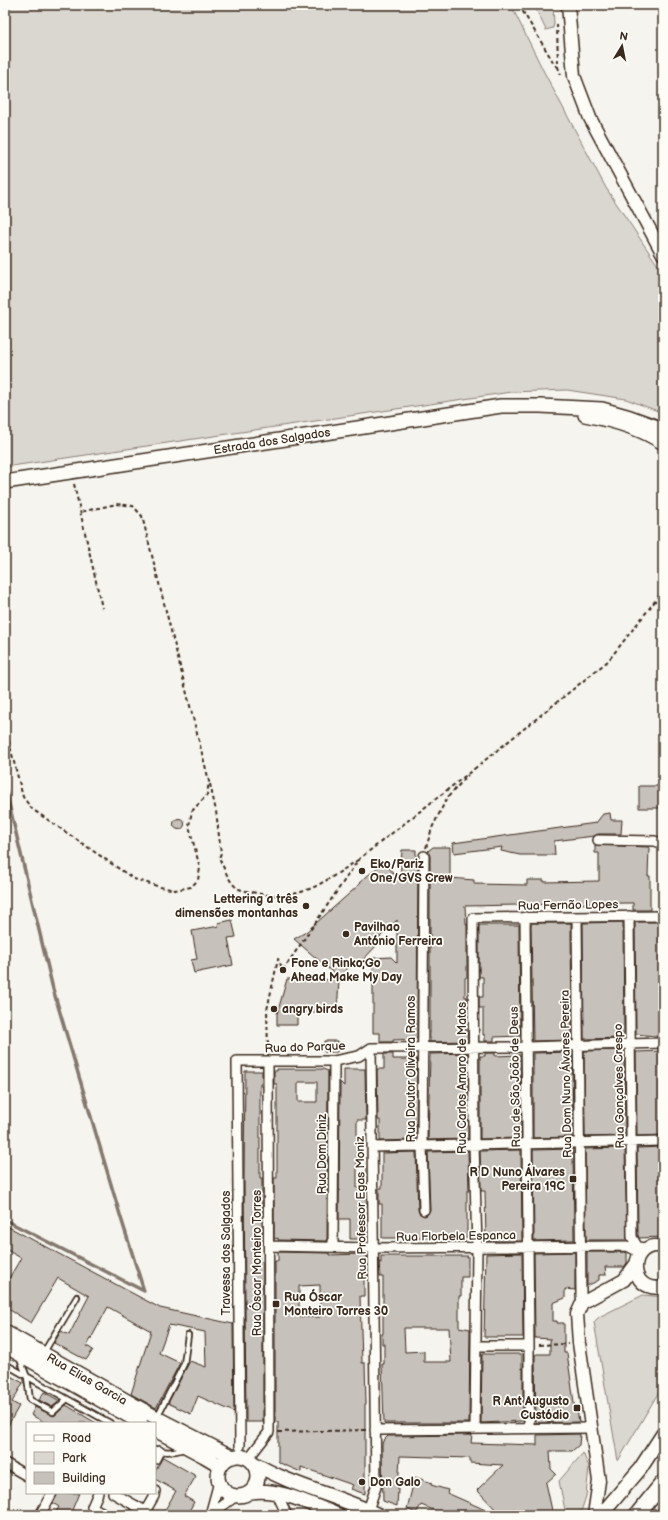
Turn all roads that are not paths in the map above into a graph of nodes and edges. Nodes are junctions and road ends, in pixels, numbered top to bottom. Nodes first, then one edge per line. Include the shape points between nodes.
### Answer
1 (568, 5) edge
2 (663, 254) edge
3 (540, 406) junction
4 (663, 429) edge
5 (663, 443) edge
6 (5, 482) edge
7 (598, 840) dead end
8 (663, 844) edge
9 (424, 856) road end
10 (629, 916) junction
11 (663, 916) edge
12 (525, 917) junction
13 (577, 917) junction
14 (473, 918) joint
15 (663, 1043) edge
16 (630, 1044) junction
17 (578, 1045) junction
18 (475, 1047) junction
19 (526, 1047) junction
20 (371, 1048) junction
21 (423, 1048) junction
22 (236, 1061) joint
23 (268, 1061) junction
24 (334, 1061) junction
25 (632, 1140) junction
26 (663, 1140) edge
27 (579, 1141) junction
28 (527, 1143) junction
29 (474, 1144) junction
30 (422, 1145) junction
31 (372, 1147) junction
32 (424, 1210) dead end
33 (269, 1246) junction
34 (580, 1246) junction
35 (333, 1247) junction
36 (528, 1247) junction
37 (663, 1247) edge
38 (373, 1248) junction
39 (477, 1248) junction
40 (640, 1256) junction
41 (645, 1285) junction
42 (663, 1287) edge
43 (77, 1297) dead end
44 (582, 1303) junction
45 (5, 1332) edge
46 (188, 1336) dead end
47 (5, 1346) edge
48 (476, 1346) junction
49 (529, 1346) junction
50 (18, 1354) junction
51 (40, 1359) junction
52 (5, 1364) edge
53 (27, 1377) junction
54 (67, 1399) junction
55 (108, 1422) edge
56 (139, 1422) edge
57 (152, 1422) edge
58 (156, 1424) edge
59 (592, 1428) junction
60 (529, 1429) junction
61 (375, 1430) junction
62 (475, 1430) junction
63 (663, 1434) edge
64 (189, 1448) junction
65 (236, 1451) junction
66 (156, 1453) edge
67 (250, 1460) junction
68 (5, 1463) edge
69 (221, 1466) junction
70 (26, 1475) edge
71 (663, 1475) edge
72 (219, 1482) junction
73 (663, 1483) edge
74 (250, 1492) junction
75 (276, 1492) junction
76 (51, 1494) edge
77 (98, 1494) edge
78 (116, 1494) edge
79 (154, 1494) edge
80 (236, 1496) junction
81 (639, 1512) edge
82 (144, 1513) edge
83 (373, 1513) edge
84 (40, 1515) edge
85 (107, 1515) edge
86 (210, 1515) edge
87 (287, 1515) edge
88 (338, 1515) edge
89 (594, 1515) edge
90 (601, 1515) edge

1 - 2 street via 574,76 590,118
3 - 4 main road, Estrada dos Salgados via 602,409
3 - 5 main road, Estrada dos Salgados via 622,424
3 - 6 main road, Estrada dos Salgados via 501,406
7 - 8 street via 655,841
9 - 21 street, Rua Doutor Oliveira Ramos
10 - 11 street, Rua Fernão Lopes
10 - 13 street, Rua Fernão Lopes
10 - 16 street, Rua Gonçalves Crespo
12 - 13 street, Rua Fernão Lopes
12 - 14 street, Rua Fernão Lopes
12 - 19 street, Rua de São João de Deus
13 - 17 street, Rua Dom Nuno Álvares Pereira
14 - 18 street, Rua Carlos Amaro de Matos
15 - 16 street
16 - 17 street
16 - 25 street, Rua Gonçalves Crespo
17 - 19 street
17 - 27 street, Rua Dom Nuno Álvares Pereira
18 - 19 street
18 - 21 street
18 - 29 street, Rua Carlos Amaro de Matos
19 - 28 street, Rua de São João de Deus
20 - 21 street
20 - 24 street, Rua do Parque via 359,1056
20 - 31 street, Rua Professor Egas Moniz
21 - 30 street, Rua Doutor Oliveira Ramos
22 - 23 street, Rua do Parque
22 - 65 street, Travessa dos Salgados
23 - 24 street, Rua do Parque
23 - 33 street, Rua Óscar Monteiro Torres
24 - 35 street, Rua Dom Diniz
25 - 26 street
25 - 27 street
25 - 40 street, Rua Gonçalves Crespo via 632,1237 638,1246
27 - 28 street
27 - 34 street, Rua Dom Nuno Álvares Pereira
28 - 29 street
28 - 36 street, Rua de São João de Deus
29 - 30 street
29 - 39 street, Rua Carlos Amaro de Matos
30 - 31 street
30 - 32 street, Rua Doutor Oliveira Ramos
31 - 38 street, Rua Professor Egas Moniz
33 - 35 street, Rua Florbela Espanca
33 - 67 street, Rua Óscar Monteiro Torres via 269,1432
34 - 36 street, Rua Florbela Espanca
34 - 40 street, Rua Florbela Espanca via 627,1246
34 - 44 street, Rua Dom Nuno Álvares Pereira
35 - 38 street, Rua Florbela Espanca
36 - 39 street, Rua Florbela Espanca
36 - 49 street, Rua de São João de Deus
37 - 40 street via 654,1246
38 - 39 street, Rua Florbela Espanca
38 - 61 street, Rua Professor Egas Moniz
39 - 48 street, Rua Carlos Amaro de Matos
40 - 41 street via 638,1277
40 - 44 street via 624,1280
41 - 42 street
41 - 44 street via 630,1285
43 - 51 lane
44 - 59 street via 577,1314 577,1322
45 - 51 main road, Rua Elias Garcia
46 - 58 lane via 184,1364
47 - 50 main road, Rua Elias Garcia
48 - 49 street
48 - 62 street, Rua Carlos Amaro de Matos
49 - 60 street, Rua de São João de Deus
50 - 51 main road, Rua Elias Garcia
50 - 53 lane
51 - 56 main road, Rua Elias Garcia
51 - 57 main road, Rua Elias Garcia
52 - 53 lane
53 - 54 lane
53 - 54 lane via 30,1400 53,1412
54 - 55 lane
58 - 64 main road, Rua Elias Garcia
58 - 65 main road, Rua Elias Garcia
59 - 60 street
59 - 89 street via 599,1481
60 - 62 street
61 - 62 street
61 - 83 street, Rua Professor Egas Moniz via 376,1487
63 - 90 main road via 640,1469
64 - 66 lane
64 - 69 main road, Rua Elias Garcia
65 - 67 main road
65 - 69 main road
67 - 74 main road via 258,1470 258,1477 255,1488
67 - 83 main road via 276,1476
68 - 70 street
69 - 72 main road
71 - 81 highway
72 - 80 main road via 225,1492
72 - 86 street
73 - 81 highway
74 - 75 main road
74 - 80 main road
75 - 87 street
75 - 88 main road
76 - 84 street
77 - 85 street via 92,1506
78 - 82 street
79 - 82 street
80 - 86 street

